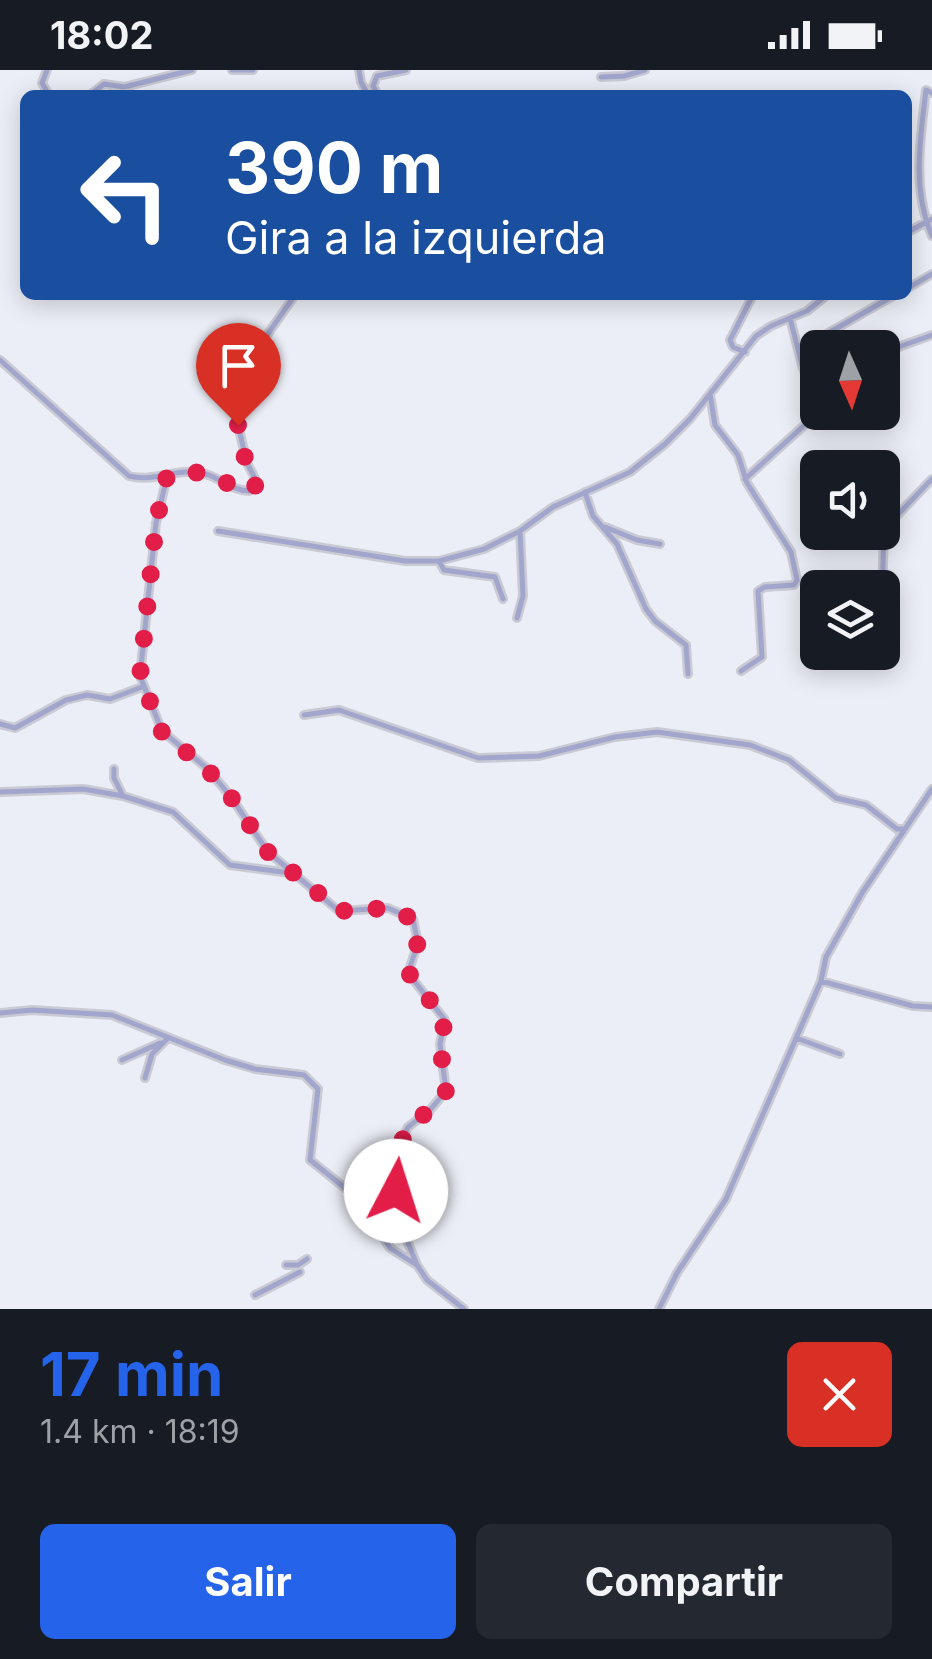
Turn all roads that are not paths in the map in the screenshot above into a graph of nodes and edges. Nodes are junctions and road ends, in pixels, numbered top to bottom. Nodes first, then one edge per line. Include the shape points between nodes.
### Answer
1 (192, 70) edge
2 (232, 70) edge
3 (252, 70) edge
4 (406, 70) edge
5 (644, 70) edge
6 (602, 78) dead end
7 (96, 90) edge
8 (375, 90) edge
9 (932, 93) edge
10 (924, 117) junction
11 (932, 119) edge
12 (929, 220) edge
13 (932, 236) edge
14 (292, 300) edge
15 (750, 300) edge
16 (821, 300) edge
17 (886, 300) edge
18 (790, 318) junction
19 (932, 335) edge
20 (799, 346) junction
21 (900, 347) edge
22 (746, 352) junction
23 (800, 352) edge
24 (0, 360) edge
25 (710, 394) junction
26 (800, 427) edge
27 (167, 476) junction
28 (745, 478) junction
29 (932, 479) edge
30 (585, 492) junction
31 (602, 527) junction
32 (218, 531) dead end
33 (520, 531) junction
34 (660, 544) dead end
35 (440, 560) junction
36 (883, 570) edge
37 (503, 600) dead end
38 (517, 618) dead end
39 (741, 672) dead end
40 (688, 674) dead end
41 (142, 687) junction
42 (304, 714) dead end
43 (0, 724) edge
44 (114, 768) dead end
45 (0, 792) edge
46 (931, 794) edge
47 (123, 796) junction
48 (904, 829) junction
49 (293, 873) junction
50 (821, 981) junction
51 (932, 1007) edge
52 (0, 1014) edge
53 (796, 1038) junction
54 (165, 1041) junction
55 (840, 1054) dead end
56 (122, 1060) dead end
57 (145, 1078) dead end
58 (307, 1260) dead end
59 (286, 1265) dead end
60 (418, 1265) junction
61 (300, 1272) dead end
62 (255, 1295) dead end
63 (464, 1309) edge
64 (660, 1309) edge

1 - 7 street
2 - 3 street
4 - 8 street via 376,76
5 - 6 street
9 - 10 street via 926,90
10 - 11 street
10 - 12 street via 918,184
12 - 13 street
14 - 27 street via 265,338 238,425 255,488 235,490 214,475 191,471
15 - 22 street via 731,336 732,347
16 - 18 street
17 - 20 street
18 - 20 street
18 - 22 street via 756,336
19 - 21 street
20 - 23 street
22 - 25 street
24 - 27 street via 128,476
25 - 28 street via 717,429 738,455
25 - 30 street via 630,472
26 - 28 street
27 - 41 street via 156,523
28 - 39 street via 791,552 797,582 758,591 762,658
29 - 36 street via 884,528
30 - 31 street
30 - 33 street
31 - 34 street
31 - 40 street via 617,544 646,609 686,645
32 - 35 street
33 - 35 street
33 - 38 street via 523,596
35 - 37 street via 444,570 495,578
41 - 43 street via 110,699 66,700 16,728
41 - 49 street via 162,732 208,770 268,852
42 - 48 street via 339,710 478,758 539,756 656,732 750,745 789,760 836,798 866,805
44 - 47 street
45 - 47 street
46 - 48 street
47 - 49 street via 173,812 230,864
48 - 50 street via 826,958
49 - 60 street via 340,911 388,908 413,919 418,942 408,972 445,1020 440,1044 446,1091 408,1127 398,1148 398,1212
50 - 51 street
50 - 53 street
52 - 54 street via 112,1015
53 - 55 street
53 - 64 street via 726,1199
54 - 56 street
54 - 57 street via 152,1054
54 - 60 street via 311,1081 318,1104 310,1160 359,1199 390,1248
58 - 59 street
60 - 63 street via 426,1280
61 - 62 street

